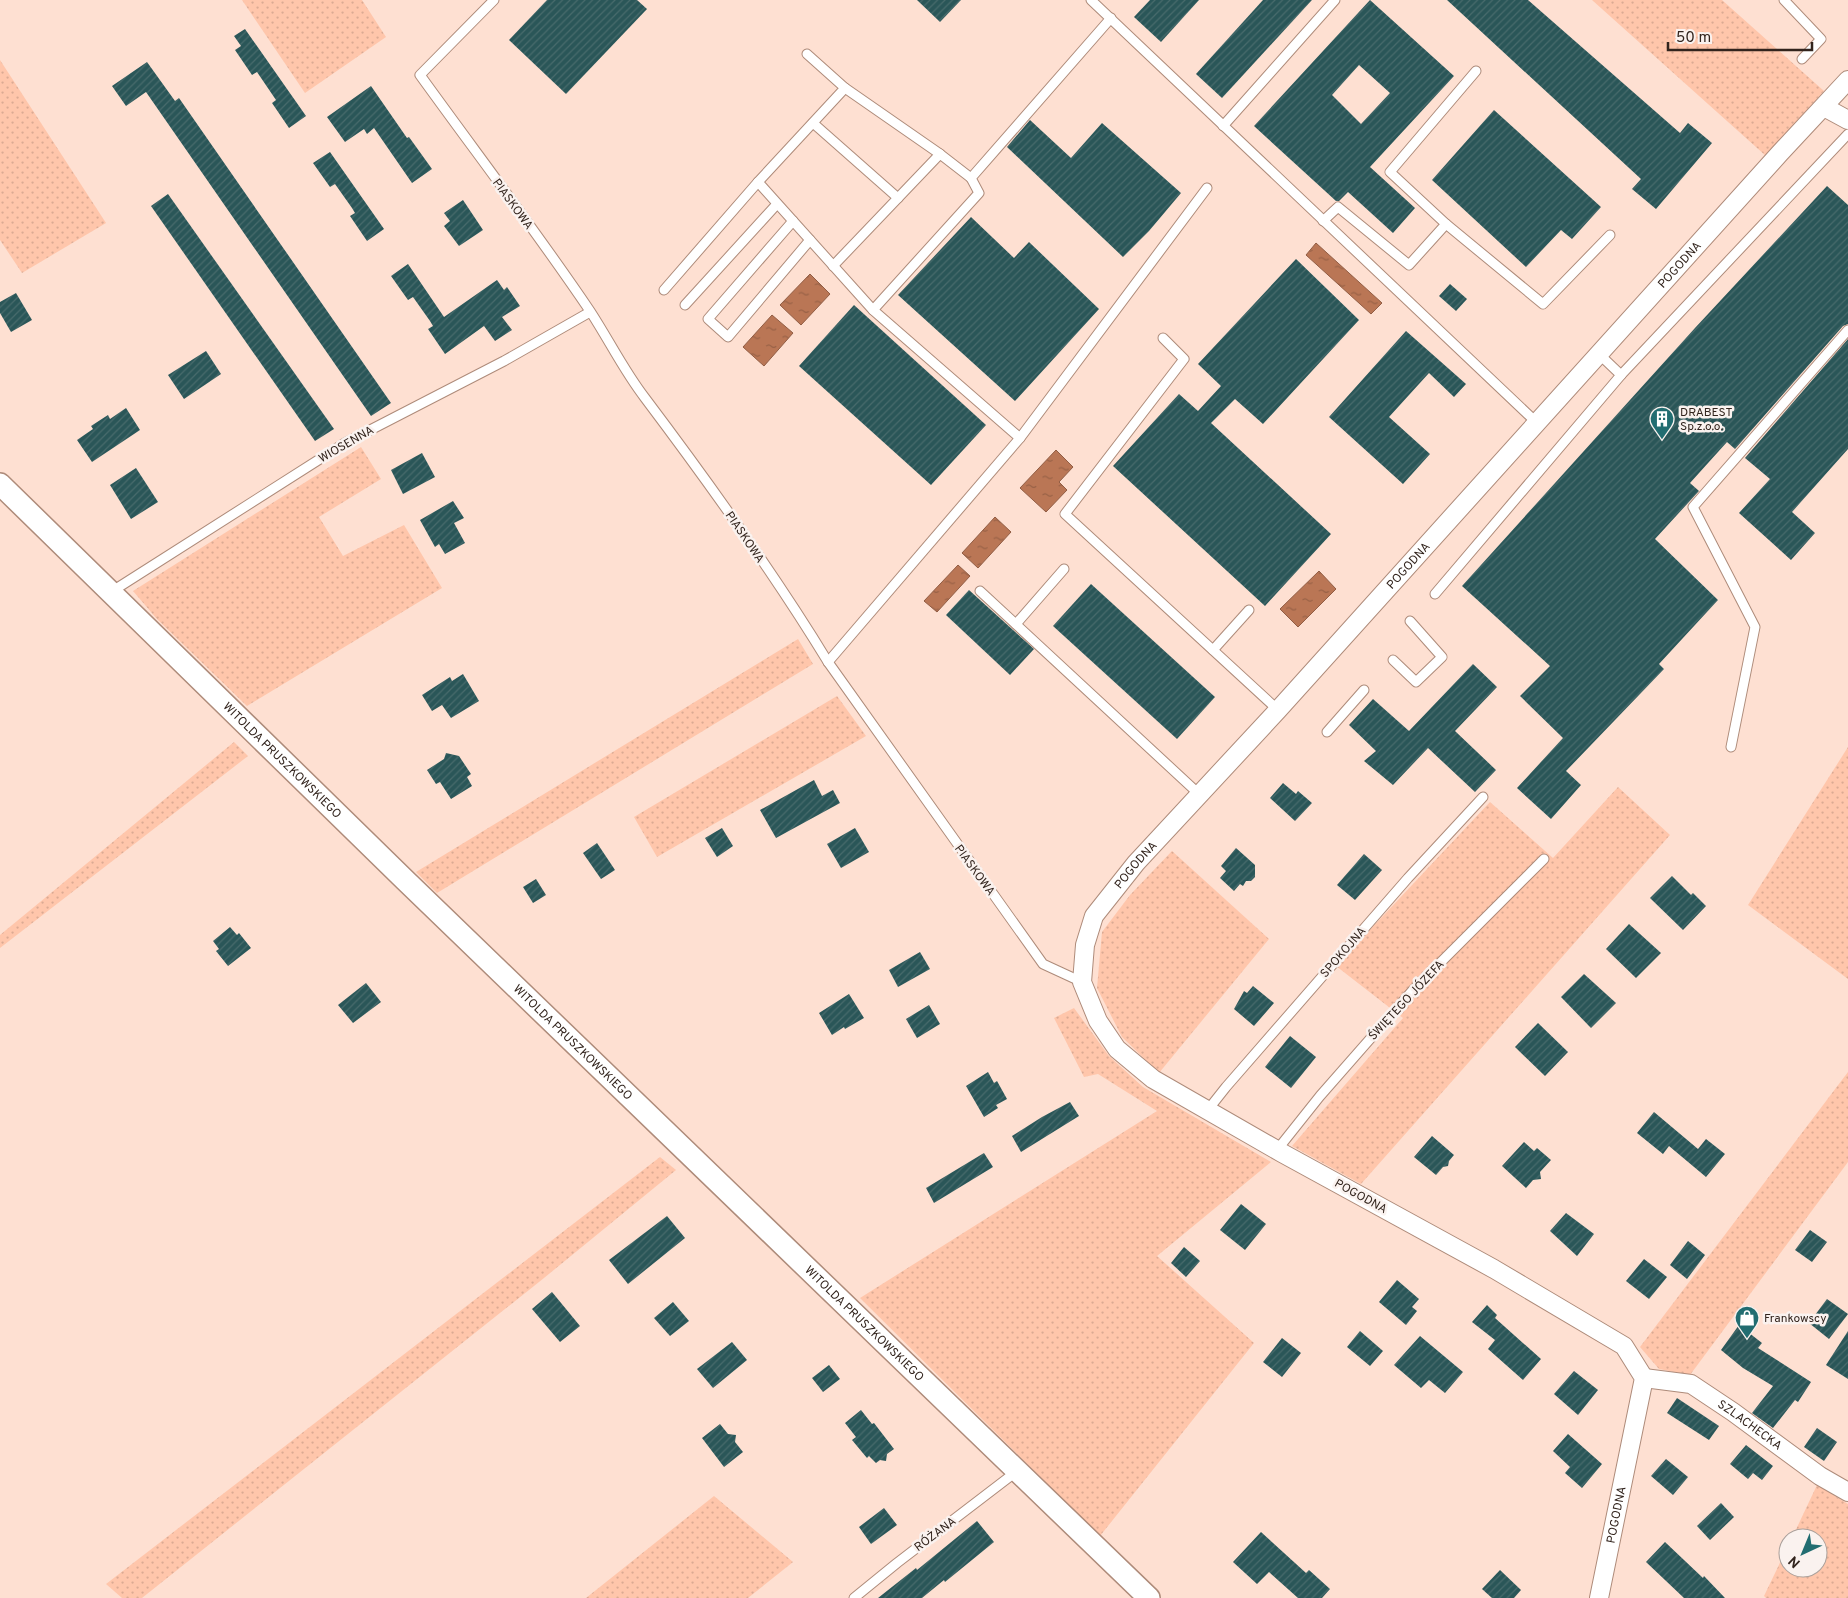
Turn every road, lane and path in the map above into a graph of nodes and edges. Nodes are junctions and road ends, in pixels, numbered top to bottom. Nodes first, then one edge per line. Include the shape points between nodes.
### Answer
1 (494, 0) edge
2 (1091, 0) edge
3 (1335, 0) edge
4 (1784, 0) edge
5 (1111, 18) junction
6 (807, 54) dead end
7 (1802, 59) dead end
8 (1476, 71) dead end
9 (1848, 80) edge
10 (845, 88) junction
11 (1824, 107) junction
12 (1848, 120) edge
13 (813, 123) junction
14 (1223, 126) junction
15 (1848, 134) edge
16 (940, 154) junction
17 (971, 178) junction
18 (758, 182) junction
19 (1207, 188) dead end
20 (898, 198) junction
21 (777, 204) junction
22 (793, 221) junction
23 (1323, 221) junction
24 (1446, 224) junction
25 (1610, 235) dead end
26 (810, 240) junction
27 (833, 266) junction
28 (664, 290) dead end
29 (685, 305) dead end
30 (873, 310) junction
31 (590, 312) junction
32 (1848, 330) edge
33 (1164, 338) dead end
34 (1599, 354) junction
35 (1621, 375) junction
36 (1537, 423) junction
37 (1020, 438) junction
38 (0, 484) edge
39 (1064, 569) dead end
40 (980, 591) dead end
41 (111, 592) junction
42 (1435, 594) dead end
43 (1249, 610) dead end
44 (1410, 621) dead end
45 (1016, 624) junction
46 (1213, 650) junction
47 (1393, 660) dead end
48 (828, 662) junction
49 (1364, 690) dead end
50 (1278, 710) junction
51 (1327, 732) dead end
52 (1731, 747) dead end
53 (1200, 795) junction
54 (1483, 797) dead end
55 (1544, 859) dead end
56 (1082, 982) junction
57 (1207, 1111) junction
58 (1277, 1150) junction
59 (1644, 1378) junction
60 (1017, 1471) junction
61 (1848, 1492) edge
62 (854, 1598) edge
63 (1149, 1598) edge
64 (1599, 1598) edge

1 - 31 lane, PIASKOWA via 420,75
2 - 5 lane
3 - 14 lane
4 - 7 lane via 1821,39
5 - 14 lane
5 - 17 lane
6 - 10 lane
8 - 24 lane via 1390,172
9 - 11 street, POGODNA
10 - 13 lane
10 - 16 lane
11 - 12 street
11 - 34 street, POGODNA
13 - 18 lane
13 - 20 lane
14 - 23 lane
15 - 35 lane
16 - 17 lane
16 - 20 lane
17 - 30 lane via 979,192
18 - 21 lane
18 - 28 lane
19 - 37 lane
20 - 27 lane
21 - 22 lane
21 - 29 lane
22 - 26 lane
22 - 26 lane via 708,319 728,337
23 - 24 lane via 1338,207 1409,265
23 - 36 lane
24 - 25 lane via 1543,304
26 - 27 lane
27 - 30 lane
30 - 37 lane
31 - 41 lane, WIOSENNA via 504,362 346,443
31 - 48 lane, PIASKOWA via 644,396 712,489
32 - 52 lane via 1693,507 1755,627
33 - 46 lane via 1184,359 1065,514
34 - 35 lane
34 - 36 street, POGODNA
35 - 42 lane
36 - 50 street, POGODNA
37 - 48 lane
38 - 41 street, WITOLDA PRUSZKOWSKIEGO
39 - 45 lane
40 - 45 lane
41 - 60 street, WITOLDA PRUSZKOWSKIEGO
43 - 46 lane
44 - 47 lane via 1442,657 1416,682
45 - 53 lane
46 - 50 lane
48 - 56 lane, PIASKOWA via 1043,964
49 - 51 lane
50 - 53 street, POGODNA
53 - 56 street, POGODNA via 1136,863 1094,916 1085,946
54 - 57 lane, SPOKOJNA via 1408,878
55 - 58 lane, ŚWIĘTEGO JÓZEFA via 1413,990
56 - 57 street, POGODNA via 1098,1021 1117,1049 1153,1079
57 - 58 street, POGODNA
58 - 59 street, POGODNA via 1494,1269 1624,1346
59 - 61 street, SZLACHECKA via 1692,1384 1820,1476
59 - 64 street, POGODNA
60 - 62 lane, RÓŻANA
60 - 63 street, WITOLDA PRUSZKOWSKIEGO

